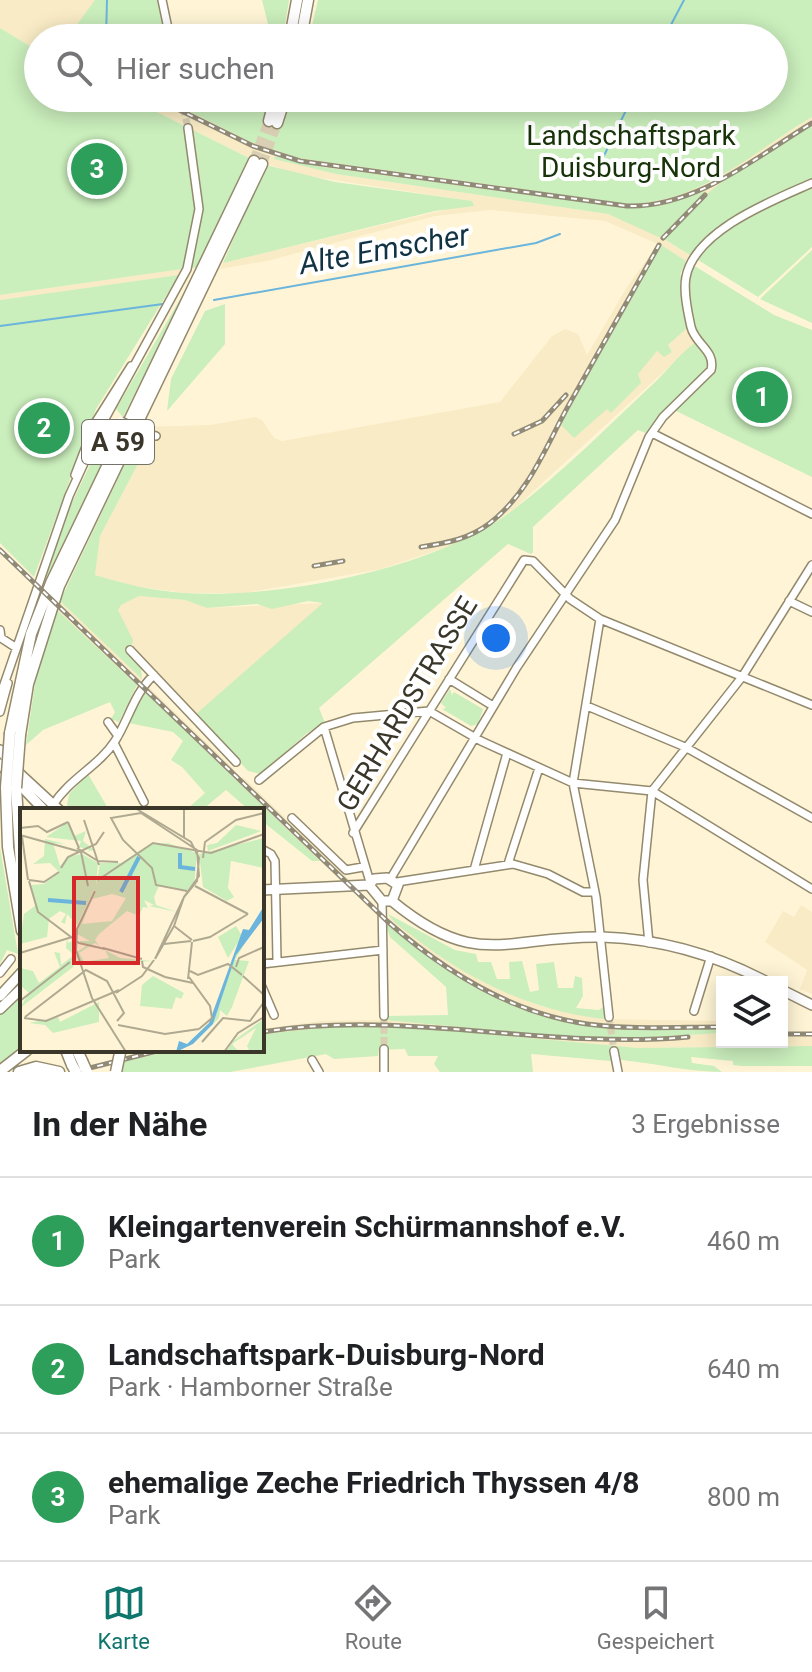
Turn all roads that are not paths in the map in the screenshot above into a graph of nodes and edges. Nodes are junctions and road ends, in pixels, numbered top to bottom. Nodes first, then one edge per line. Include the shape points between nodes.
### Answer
1 (162, 0) edge
2 (296, 0) edge
3 (309, 0) edge
4 (300, 15) junction
5 (167, 24) edge
6 (296, 24) edge
7 (300, 24) edge
8 (274, 112) edge
9 (278, 112) edge
10 (188, 128) tunnel mouth
11 (258, 162) tunnel mouth
12 (812, 183) edge
13 (105, 413) junction
14 (652, 433) junction
15 (156, 436) dead end
16 (812, 514) edge
17 (812, 565) edge
18 (564, 593) junction
19 (789, 601) junction
20 (812, 612) edge
21 (600, 619) junction
22 (0, 630) edge
23 (15, 647) junction
24 (130, 650) dead end
25 (8, 674) junction
26 (154, 675) junction
27 (742, 677) junction
28 (449, 679) junction
29 (0, 696) edge
30 (812, 705) edge
31 (493, 706) junction
32 (587, 706) junction
33 (429, 711) junction
34 (0, 712) edge
35 (108, 722) dead end
36 (324, 727) junction
37 (15, 734) junction
38 (475, 738) junction
39 (116, 740) junction
40 (685, 747) junction
41 (0, 750) edge
42 (507, 753) junction
43 (236, 762) dead end
44 (0, 764) edge
45 (539, 768) junction
46 (259, 780) dead end
47 (573, 783) junction
48 (652, 791) junction
49 (144, 802) dead end
50 (49, 808) edge
51 (49, 808) edge
52 (51, 808) edge
53 (292, 818) dead end
54 (812, 818) edge
55 (353, 833) junction
56 (264, 850) edge
57 (20, 859) edge
58 (508, 864) junction
59 (363, 867) junction
60 (474, 870) junction
61 (394, 880) junction
62 (369, 883) junction
63 (277, 889) junction
64 (812, 889) edge
65 (264, 890) edge
66 (595, 892) junction
67 (387, 901) junction
68 (20, 919) edge
69 (602, 937) junction
70 (649, 943) junction
71 (383, 950) junction
72 (712, 956) junction
73 (11, 959) dead end
74 (277, 960) junction
75 (264, 963) edge
76 (0, 973) edge
77 (20, 974) edge
78 (754, 976) edge
79 (20, 990) edge
80 (264, 992) edge
81 (788, 993) edge
82 (0, 996) edge
83 (812, 1005) edge
84 (0, 1009) edge
85 (694, 1011) dead end
86 (274, 1015) dead end
87 (384, 1016) tunnel mouth
88 (609, 1017) tunnel mouth
89 (384, 1049) tunnel mouth
90 (614, 1051) tunnel mouth
91 (24, 1052) edge
92 (120, 1052) edge
93 (312, 1060) dead end
94 (77, 1066) edge
95 (0, 1071) edge
96 (57, 1071) edge
97 (19, 1072) edge
98 (87, 1072) edge
99 (116, 1072) edge
100 (319, 1072) edge
101 (384, 1072) edge
102 (618, 1072) edge

1 - 5 street
2 - 4 highway
3 - 4 highway
4 - 6 highway
4 - 7 highway
8 - 9 highway via 273,122
10 - 13 street via 199,185 195,243 184,279
11 - 37 highway, A 59 via 51,583 31,634
12 - 14 street via 739,215 691,264 686,281 692,331 713,365
13 - 15 street, bridge
13 - 23 street via 88,437
14 - 16 street
14 - 18 street via 615,520
17 - 19 street
18 - 21 street
18 - 28 street, GERHARDSTRASSE via 539,566 526,560 518,565
18 - 31 street
19 - 20 street
19 - 27 street
21 - 27 street
21 - 32 street
22 - 23 street via 4,641
23 - 25 street
24 - 26 street
25 - 29 street
25 - 34 street
26 - 39 street via 141,689
26 - 43 street
27 - 30 street
27 - 40 street
28 - 31 street
28 - 33 street, GERHARDSTRASSE
31 - 38 street
32 - 40 street
32 - 47 street
33 - 36 street via 353,718
33 - 38 street
33 - 55 street, GERHARDSTRASSE
35 - 39 street
36 - 46 street
36 - 55 street
37 - 57 highway, A 59, bridge
37 - 68 highway, A 59, bridge via 6,787 8,847
38 - 42 street
38 - 61 street
39 - 49 street
39 - 52 street
40 - 48 street
40 - 54 street
41 - 50 main road
42 - 45 street
42 - 60 street
44 - 51 main road
45 - 47 street
45 - 58 street
47 - 48 street
47 - 66 street
48 - 64 street
48 - 70 street via 643,880
53 - 59 street via 346,870
55 - 59 street
56 - 63 street via 274,857
58 - 60 street
58 - 66 street
59 - 62 street
60 - 61 street
61 - 62 main road
61 - 67 main road via 397,894
62 - 63 main road
62 - 67 main road
63 - 65 main road
63 - 74 street
66 - 69 street
67 - 69 main road via 444,936 468,944
67 - 71 street
69 - 70 main road
69 - 88 street
70 - 72 main road
71 - 74 street
71 - 87 street
72 - 78 main road
72 - 85 street
73 - 76 street
74 - 75 street
77 - 82 main road
79 - 84 main road
80 - 86 street
81 - 83 main road
89 - 101 street
90 - 102 street
91 - 95 highway
92 - 99 highway, bridge
93 - 100 street
94 - 98 highway, bridge
96 - 97 highway via 36,1067

